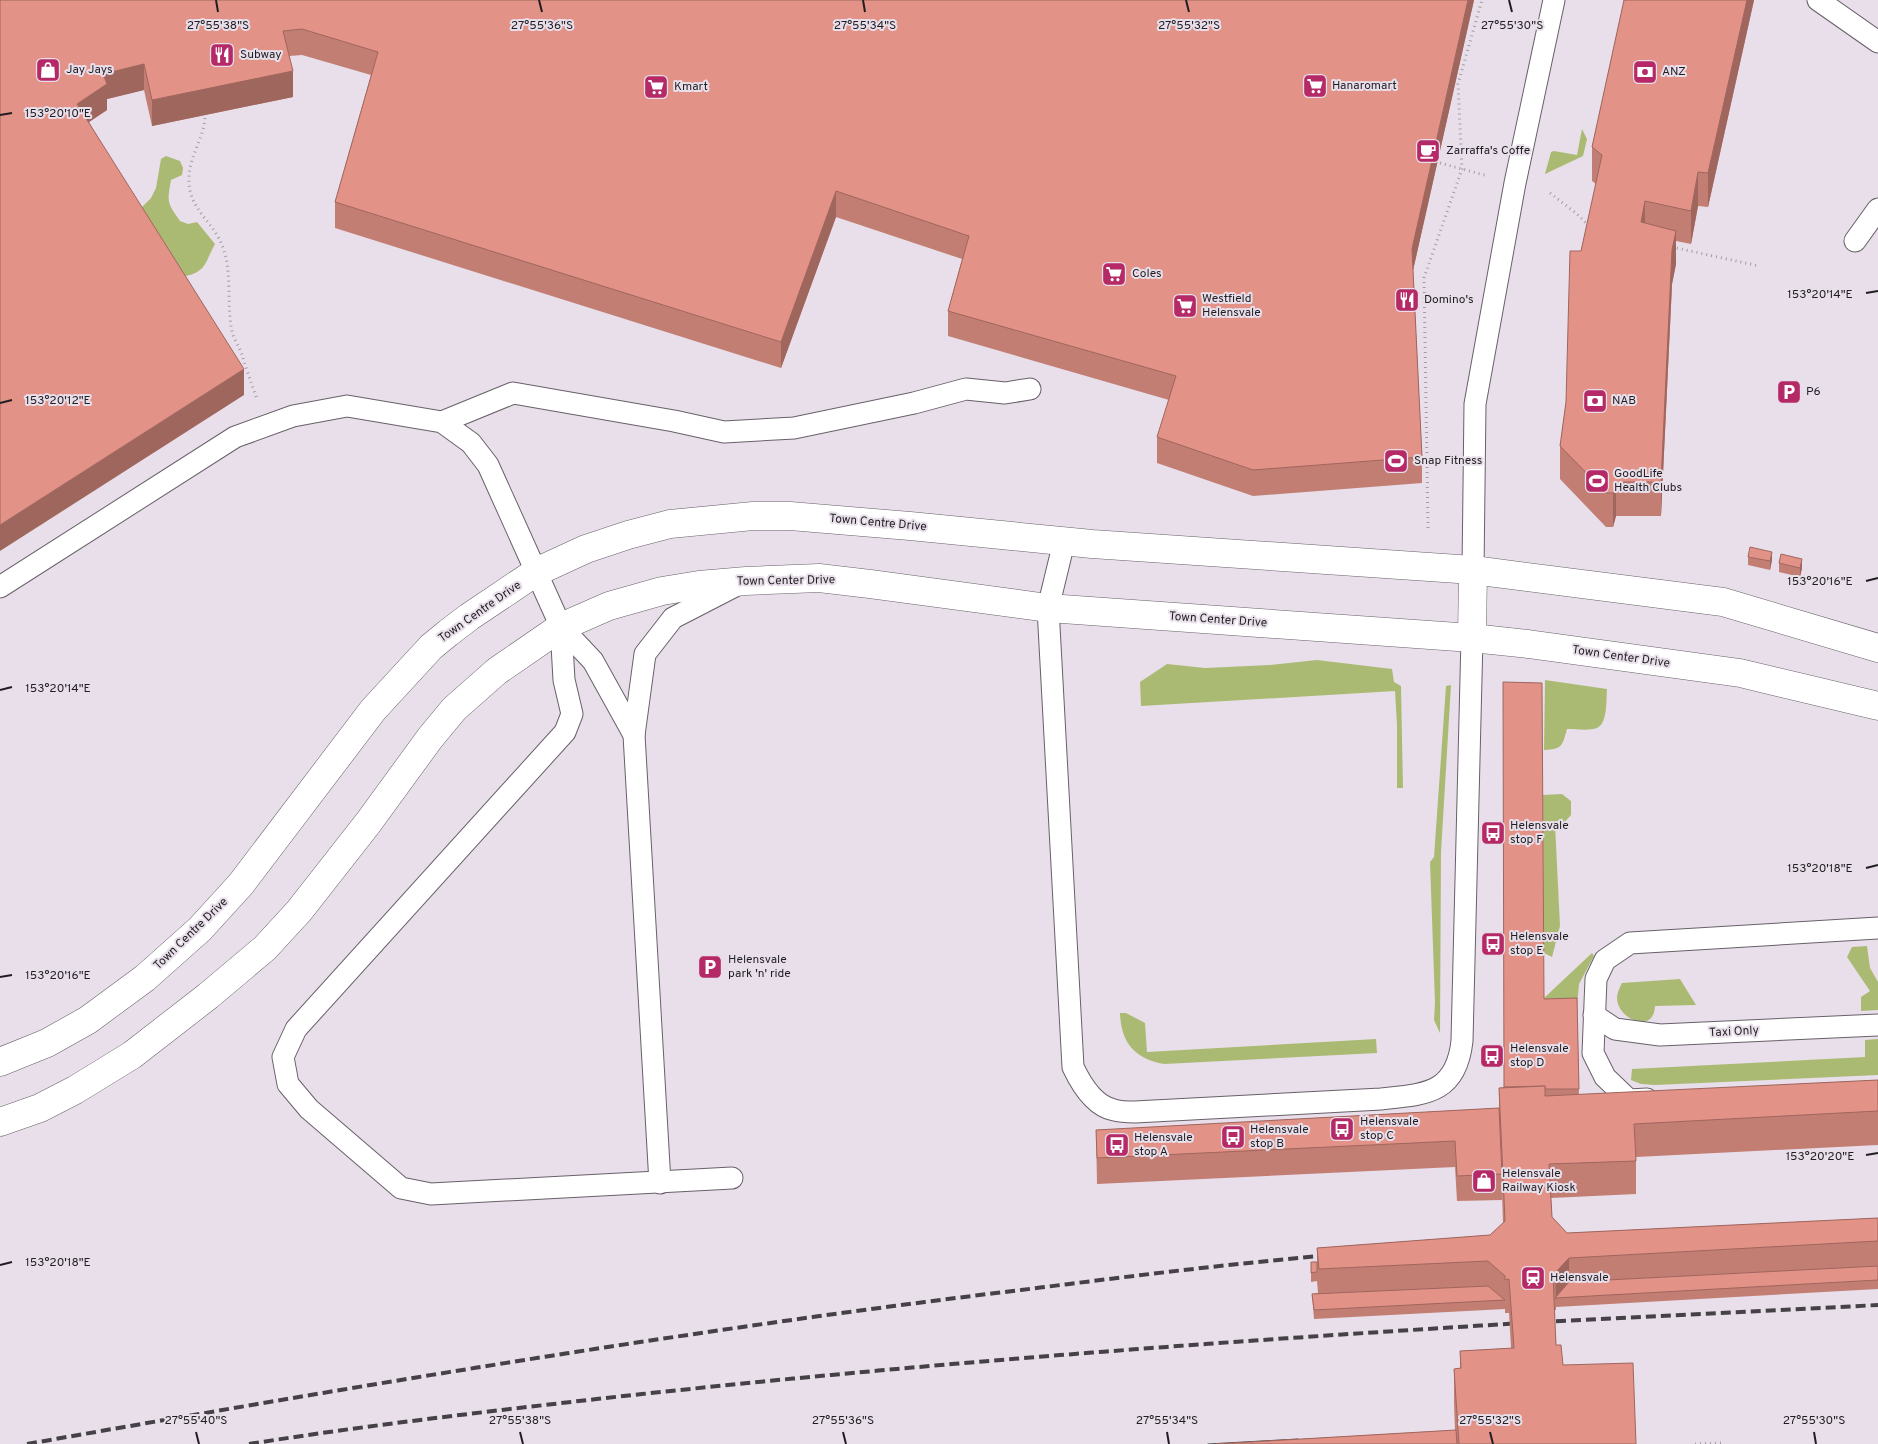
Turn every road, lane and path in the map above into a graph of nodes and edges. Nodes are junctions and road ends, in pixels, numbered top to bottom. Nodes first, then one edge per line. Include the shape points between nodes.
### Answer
1 (1482, 0) edge
2 (1554, 0) edge
3 (1818, 0) edge
4 (1878, 42) edge
5 (204, 106) edge
6 (1440, 163) dead end
7 (1462, 169) junction
8 (1493, 178) dead end
9 (1550, 193) dead end
10 (1878, 209) edge
11 (1590, 226) edge
12 (1855, 241) dead end
13 (1667, 246) edge
14 (1759, 266) dead end
15 (1030, 389) dead end
16 (442, 422) junction
17 (266, 425) junction
18 (1428, 528) dead end
19 (1064, 542) junction
20 (1473, 570) junction
21 (536, 572) junction
22 (746, 581) junction
23 (0, 588) edge
24 (1048, 608) junction
25 (561, 626) junction
26 (1472, 638) junction
27 (1878, 648) edge
28 (1878, 706) edge
29 (634, 735) junction
30 (1878, 928) edge
31 (1594, 1015) junction
32 (1878, 1025) edge
33 (0, 1062) edge
34 (1668, 1098) edge
35 (0, 1122) edge
36 (732, 1178) dead end
37 (660, 1182) junction
38 (1722, 1443) edge
39 (1695, 1444) edge

1 - 7 path via 1458,84
2 - 20 lane via 1514,183 1475,404
3 - 4 lane
5 - 17 path via 205,123 189,178 191,195 222,244 227,262 232,332
6 - 7 path
7 - 8 path
7 - 18 path via 1424,278
9 - 11 path
10 - 12 lane
13 - 14 path
15 - 16 lane via 1005,392 966,390 794,428 724,432 513,392
16 - 17 lane via 348,406 292,416
16 - 21 lane via 471,443 488,465
17 - 23 lane via 235,437
19 - 20 street
19 - 21 street, Town Centre Drive via 799,516 753,516 670,524 586,549
19 - 24 lane
20 - 26 street
20 - 27 street via 1723,602
21 - 25 lane
21 - 33 street, Town Centre Drive via 468,617 431,647 373,710 241,884 200,929 145,978 88,1020 47,1043
22 - 24 street, Town Center Drive via 819,578
22 - 25 street, Town Center Drive via 662,591 609,606
22 - 29 lane via 673,618 645,654
24 - 26 street, Town Center Drive
24 - 26 lane via 1072,1067 1088,1092 1102,1105 1113,1110 1134,1112 1421,1094 1449,1080 1460,1057 1462,1041
25 - 29 lane via 593,661
25 - 35 street via 497,670 454,709 299,911 265,948 132,1055 58,1099
25 - 37 lane via 564,680 572,714 565,732 296,1029 283,1057 288,1084 309,1109 401,1188 431,1194
26 - 28 street, Town Center Drive via 1740,673
29 - 37 lane
30 - 31 lane via 1630,943 1605,960 1596,978
31 - 32 lane, Taxi Only via 1615,1029 1660,1035
31 - 34 lane via 1593,1053 1605,1077 1628,1100
36 - 37 lane
38 - 39 path

